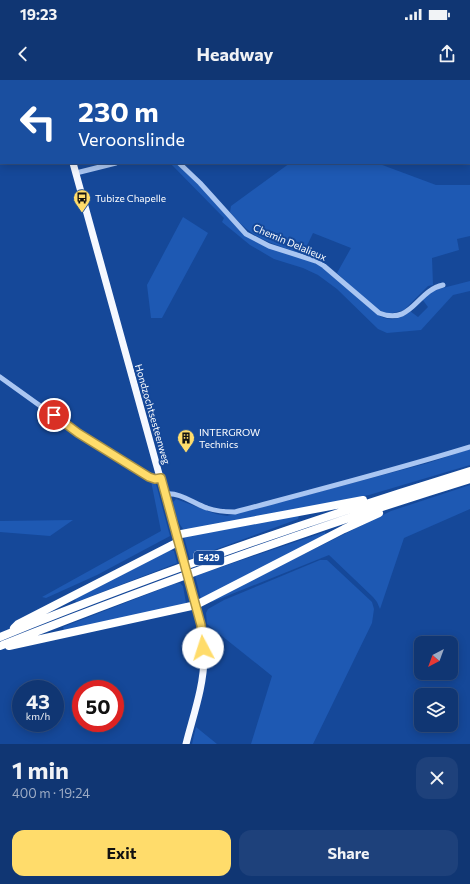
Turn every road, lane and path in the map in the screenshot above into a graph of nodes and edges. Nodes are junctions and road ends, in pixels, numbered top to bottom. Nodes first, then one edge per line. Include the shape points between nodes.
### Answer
1 (73, 164) edge
2 (112, 164) edge
3 (180, 164) edge
4 (76, 172) junction
5 (443, 285) dead end
6 (0, 377) edge
7 (470, 447) edge
8 (470, 471) edge
9 (161, 478) junction
10 (470, 479) edge
11 (416, 487) junction
12 (426, 493) junction
13 (166, 494) junction
14 (178, 542) junction
15 (195, 602) junction
16 (2, 636) edge
17 (0, 647) edge
18 (186, 744) edge

1 - 4 main road, Hondzochtsesteenweg
2 - 4 street
3 - 5 street, Chemin Delalieux via 246,234 269,246 320,263 379,313 388,316 405,313 430,290
4 - 9 main road, Hondzochtsesteenweg
6 - 9 street via 78,433 149,477
7 - 13 street via 235,512 222,512 174,494
8 - 11 highway, E429
9 - 13 main road, Hondzochtsesteenweg
10 - 12 highway, E429
11 - 14 highway
11 - 16 highway, E429 via 198,562
12 - 15 highway via 383,511
12 - 17 highway, E429 via 202,569
13 - 14 main road, Hondzochtsesteenweg
14 - 15 main road, Hondzochtsesteenweg, bridge
14 - 16 highway via 18,624
15 - 17 highway
15 - 18 main road, Hondzochtsesteenweg via 201,625 204,657 197,701

